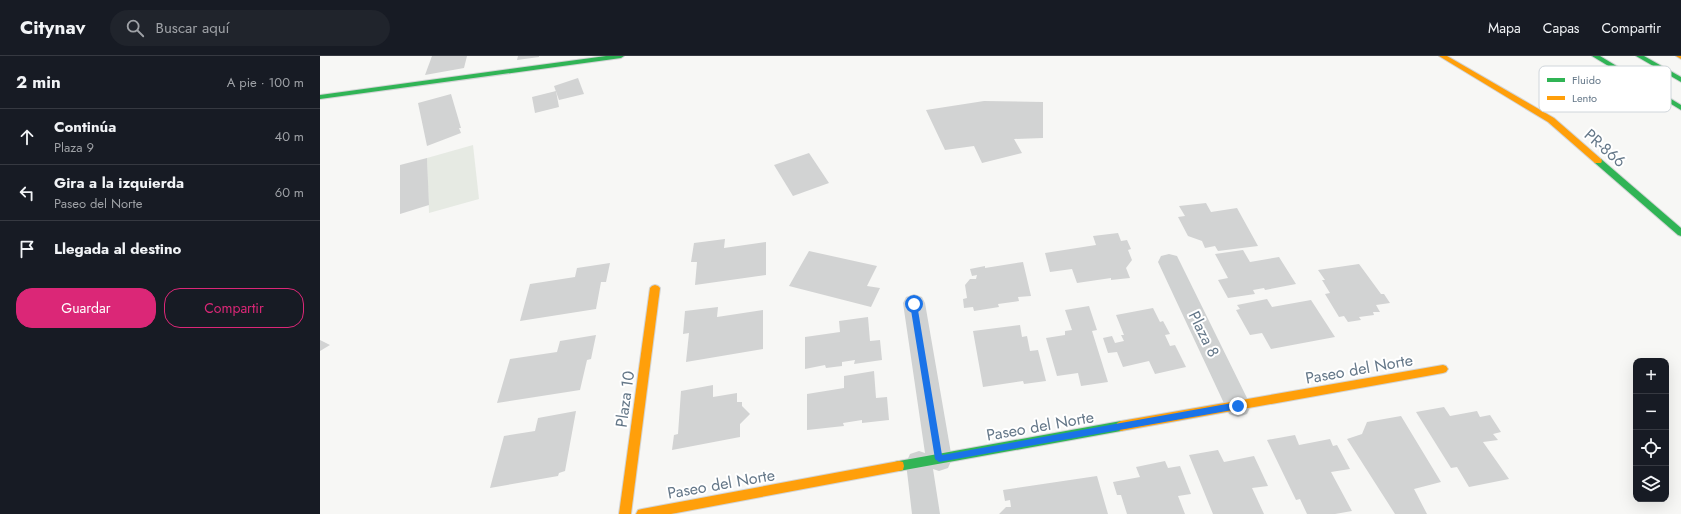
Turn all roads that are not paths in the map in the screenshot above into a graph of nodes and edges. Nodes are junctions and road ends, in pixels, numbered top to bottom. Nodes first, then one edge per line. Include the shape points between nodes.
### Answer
1 (621, 56) edge
2 (1442, 56) edge
3 (1595, 56) edge
4 (1640, 56) edge
5 (1612, 66) edge
6 (1657, 66) edge
7 (1671, 74) edge
8 (1681, 80) edge
9 (320, 97) edge
10 (1671, 102) edge
11 (1681, 108) edge
12 (1681, 233) edge
13 (1169, 262) dead end
14 (656, 288) dead end
15 (914, 304) dead end
16 (1443, 369) dead end
17 (1238, 406) junction
18 (929, 461) junction
19 (625, 514) edge
20 (642, 514) edge
21 (926, 514) edge

1 - 9 main road
2 - 12 main road, PR-866 / PR-866 via 1551,120
3 - 5 main road
4 - 6 main road
7 - 8 main road
10 - 11 main road
13 - 17 street, Plaza 8
14 - 19 main road, Plaza 10
15 - 18 street
16 - 17 main road, Paseo del Norte
17 - 18 main road, Paseo del Norte
18 - 20 main road, Paseo del Norte
18 - 21 street

